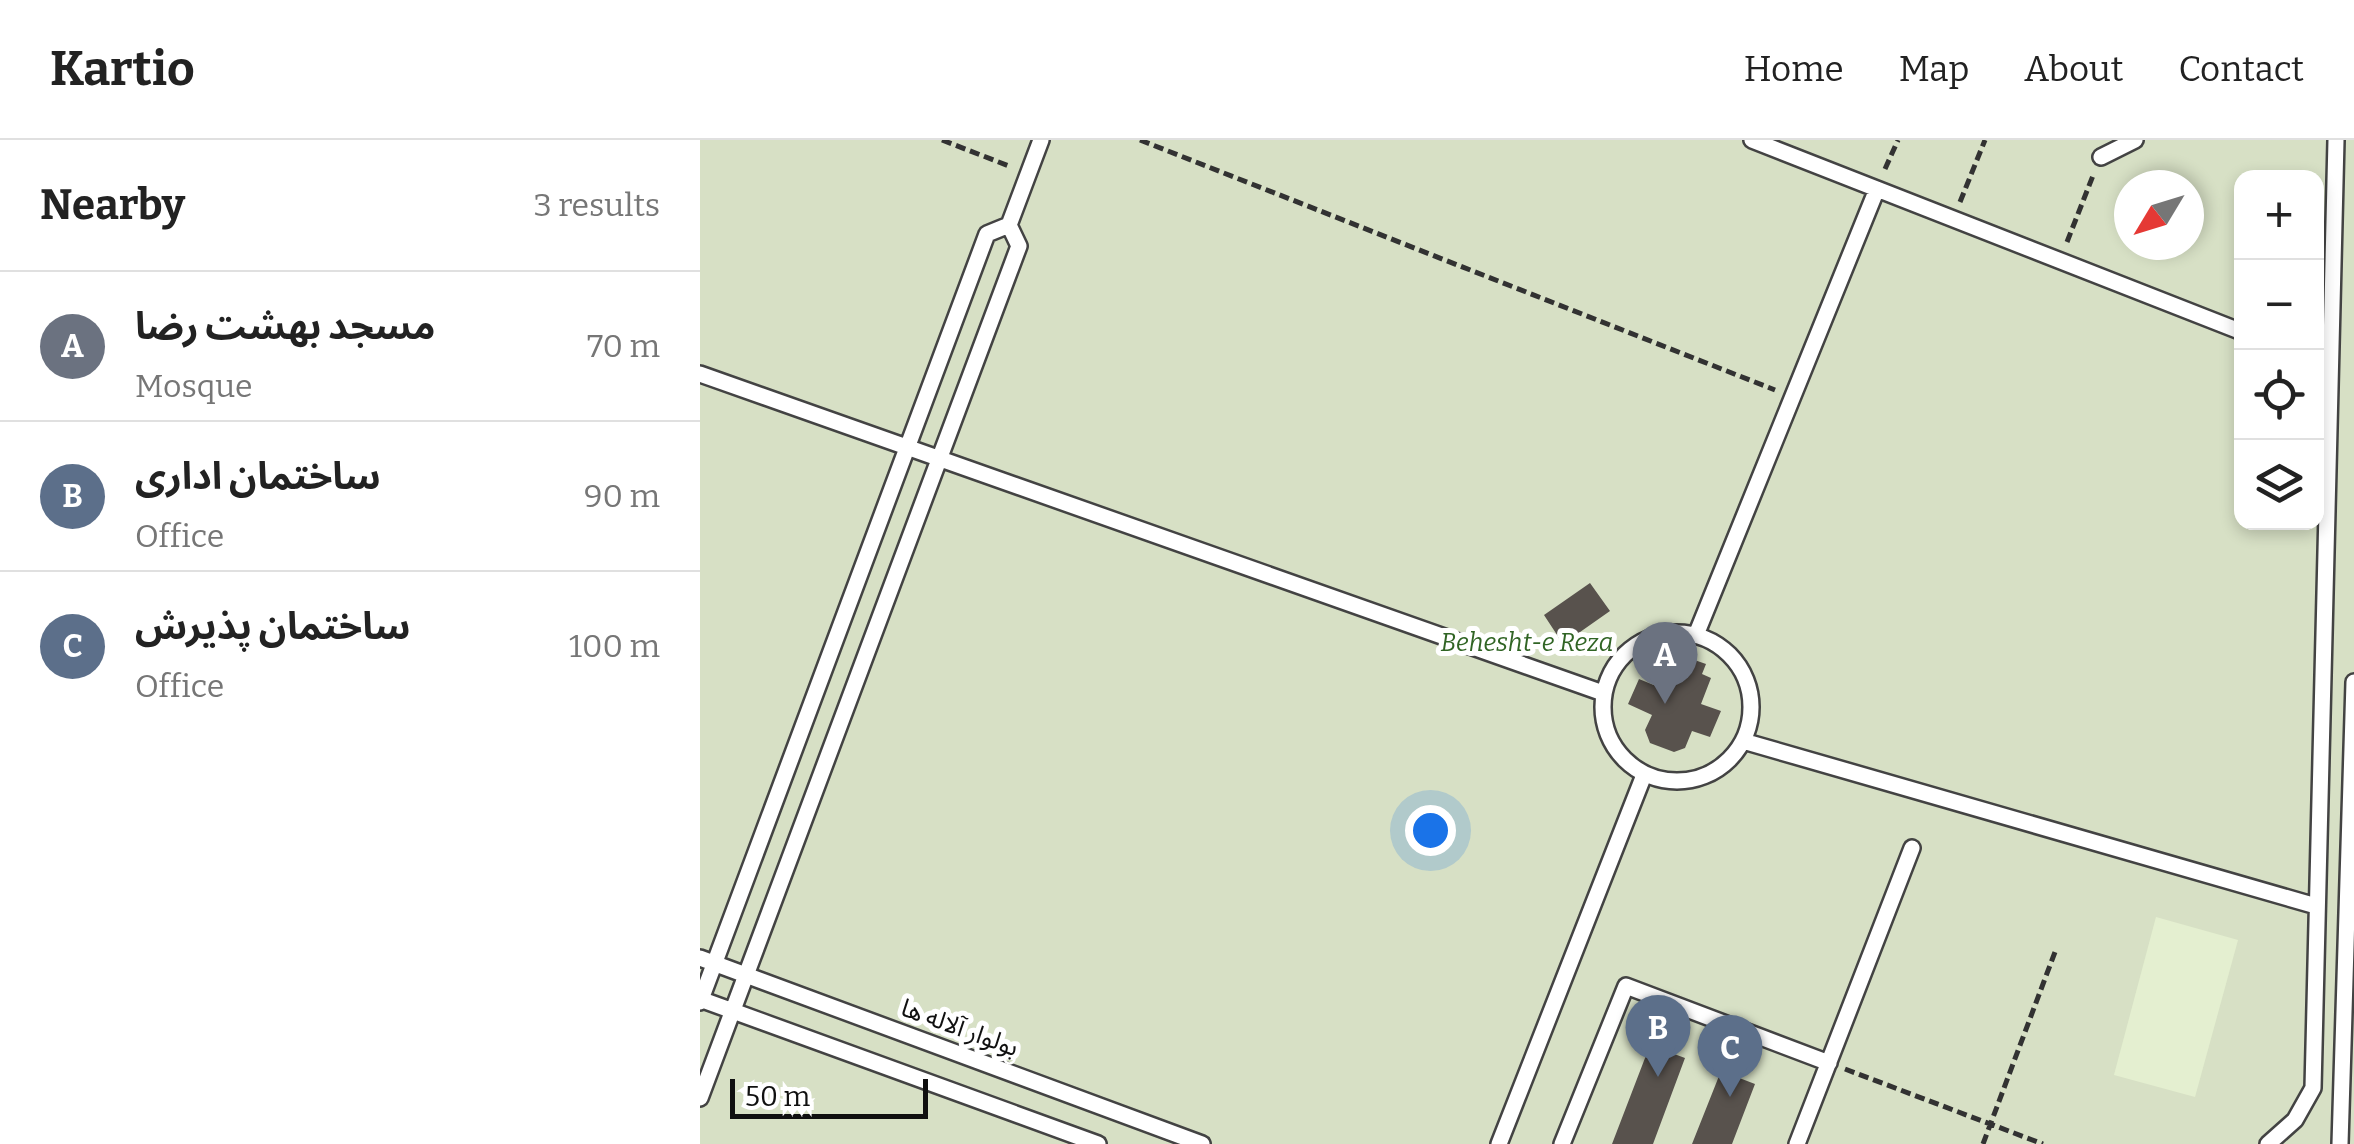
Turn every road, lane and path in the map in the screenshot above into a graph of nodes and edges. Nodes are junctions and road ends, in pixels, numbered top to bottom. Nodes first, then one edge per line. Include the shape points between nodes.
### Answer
1 (942, 140) edge
2 (1041, 140) edge
3 (1140, 140) edge
4 (1752, 140) edge
5 (1898, 140) edge
6 (1985, 140) edge
7 (2135, 140) edge
8 (2336, 140) edge
9 (2101, 157) joint
10 (1028, 174) junction
11 (1877, 189) junction
12 (1953, 219) junction
13 (1009, 225) junction
14 (2060, 261) junction
15 (2234, 329) edge
16 (2324, 350) edge
17 (700, 374) edge
18 (1792, 397) junction
19 (2322, 440) edge
20 (908, 446) junction
21 (940, 457) junction
22 (1696, 635) junction
23 (2354, 682) edge
24 (1603, 693) junction
25 (1743, 741) junction
26 (1644, 775) junction
27 (1912, 848) dead end
28 (2316, 906) junction
29 (2054, 952) dead end
30 (707, 961) edge
31 (746, 975) junction
32 (700, 1000) edge
33 (732, 1011) junction
34 (1828, 1063) junction
35 (700, 1098) edge
36 (1990, 1124) junction
37 (1098, 1144) edge
38 (1202, 1144) edge
39 (1499, 1144) edge
40 (1562, 1144) edge
41 (1797, 1144) edge
42 (1983, 1144) edge
43 (2043, 1144) edge
44 (2268, 1144) edge
45 (2340, 1144) edge

1 - 10 path
2 - 10 lane
3 - 18 path
4 - 11 lane
5 - 11 path
6 - 12 path
7 - 9 lane
8 - 16 lane
9 - 14 path
10 - 13 lane
11 - 12 lane
11 - 18 lane
12 - 14 lane
13 - 20 lane via 988,234
13 - 21 lane via 1019,246
14 - 15 lane
17 - 20 lane
18 - 22 lane
19 - 28 lane
20 - 21 lane
20 - 30 lane
21 - 24 lane
21 - 31 lane
22 - 24 lane via 1648,638 1627,651
22 - 25 lane via 1724,651 1744,677 1750,720
23 - 45 lane
24 - 26 lane via 1610,741
25 - 26 lane via 1712,774 1666,782
25 - 28 lane
26 - 39 lane
27 - 34 lane
28 - 44 lane via 2314,1088
29 - 36 path
30 - 31 lane, بولوار آلاله ها
30 - 32 lane
31 - 33 lane
31 - 38 lane, بولوار آلاله ها
32 - 33 lane
33 - 35 lane
33 - 37 lane
34 - 36 path
34 - 40 lane via 1626,986
34 - 41 lane
36 - 42 path
36 - 43 path

